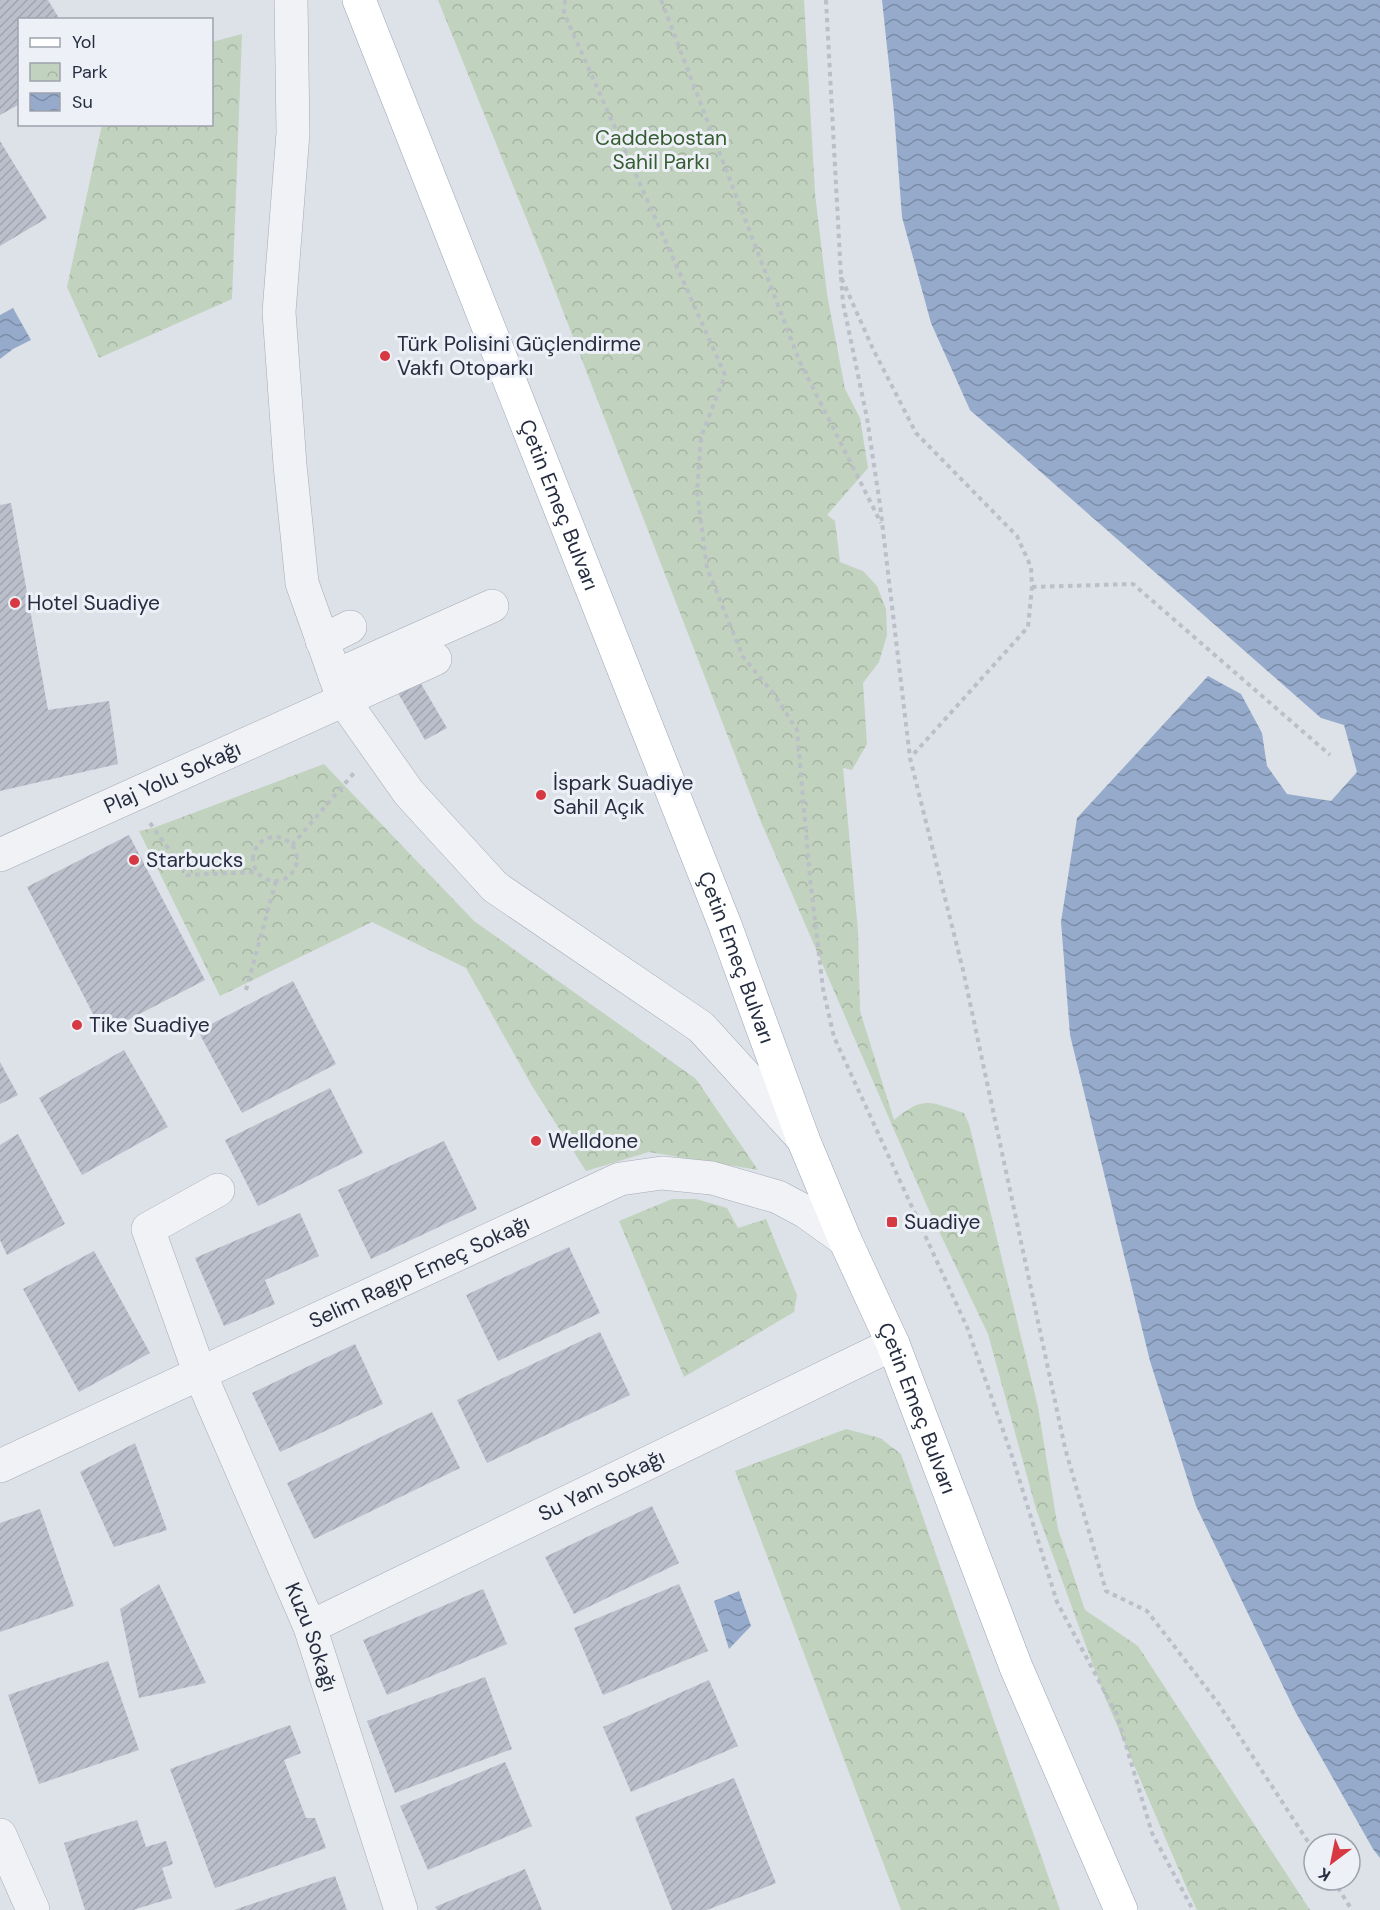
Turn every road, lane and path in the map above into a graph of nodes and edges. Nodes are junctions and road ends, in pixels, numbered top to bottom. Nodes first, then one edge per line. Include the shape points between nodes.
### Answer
1 (291, 0) edge
2 (359, 0) edge
3 (565, 0) edge
4 (662, 0) edge
5 (826, 0) edge
6 (841, 277) junction
7 (883, 527) junction
8 (1032, 587) junction
9 (492, 606) dead end
10 (435, 659) dead end
11 (340, 689) junction
12 (377, 748) junction
13 (1330, 755) dead end
14 (910, 758) junction
15 (130, 796) junction
16 (292, 844) junction
17 (0, 855) edge
18 (258, 872) junction
19 (276, 881) junction
20 (246, 990) dead end
21 (803, 1139) junction
22 (218, 1190) dead end
23 (845, 1240) junction
24 (893, 1344) junction
25 (200, 1374) junction
26 (0, 1466) edge
27 (310, 1627) junction
28 (1302, 1832) edge
29 (0, 1835) edge
30 (1341, 1892) edge
31 (33, 1910) edge
32 (401, 1910) edge
33 (1121, 1910) edge
34 (1193, 1910) edge
35 (1352, 1910) edge

1 - 11 street via 292,133 279,312 302,583 336,634
2 - 21 main road, Çetin Emeç Bulvarı via 725,925
3 - 34 path via 564,13 725,375 701,437 698,492 707,568 743,657 797,730 810,878 834,1037 967,1327 1057,1602 1117,1715 1152,1833
4 - 7 path via 799,360
5 - 6 path
6 - 7 path
6 - 8 path via 916,434 1017,536 1030,567
7 - 14 path
8 - 13 path via 1133,584
8 - 14 path via 1028,627
9 - 11 street
10 - 11 street
11 - 12 street
11 - 15 street, Plaj Yolu Sokağı
12 - 16 path
12 - 21 street via 409,793 495,887 700,1027
14 - 28 path via 963,970 1065,1448 1106,1591 1147,1611 1218,1703
15 - 17 street, Plaj Yolu Sokağı
15 - 18 path via 187,875
16 - 18 path via 271,837 259,844 253,858
16 - 19 path via 297,857 293,871
18 - 19 path
19 - 20 path
21 - 23 main road, Çetin Emeç Bulvarı
22 - 25 street, Kuzu Sokağı via 148,1229
23 - 24 main road, Çetin Emeç Bulvarı
23 - 25 street, Selim Ragıp Emeç Sokağı via 778,1197 712,1178 662,1173 620,1179
24 - 27 street, Su Yanı Sokağı
24 - 33 main road, Çetin Emeç Bulvarı via 1016,1667
25 - 26 street, Selim Ragıp Emeç Sokağı
25 - 27 street, Kuzu Sokağı
27 - 32 street, Kuzu Sokağı
29 - 31 street
30 - 35 path

